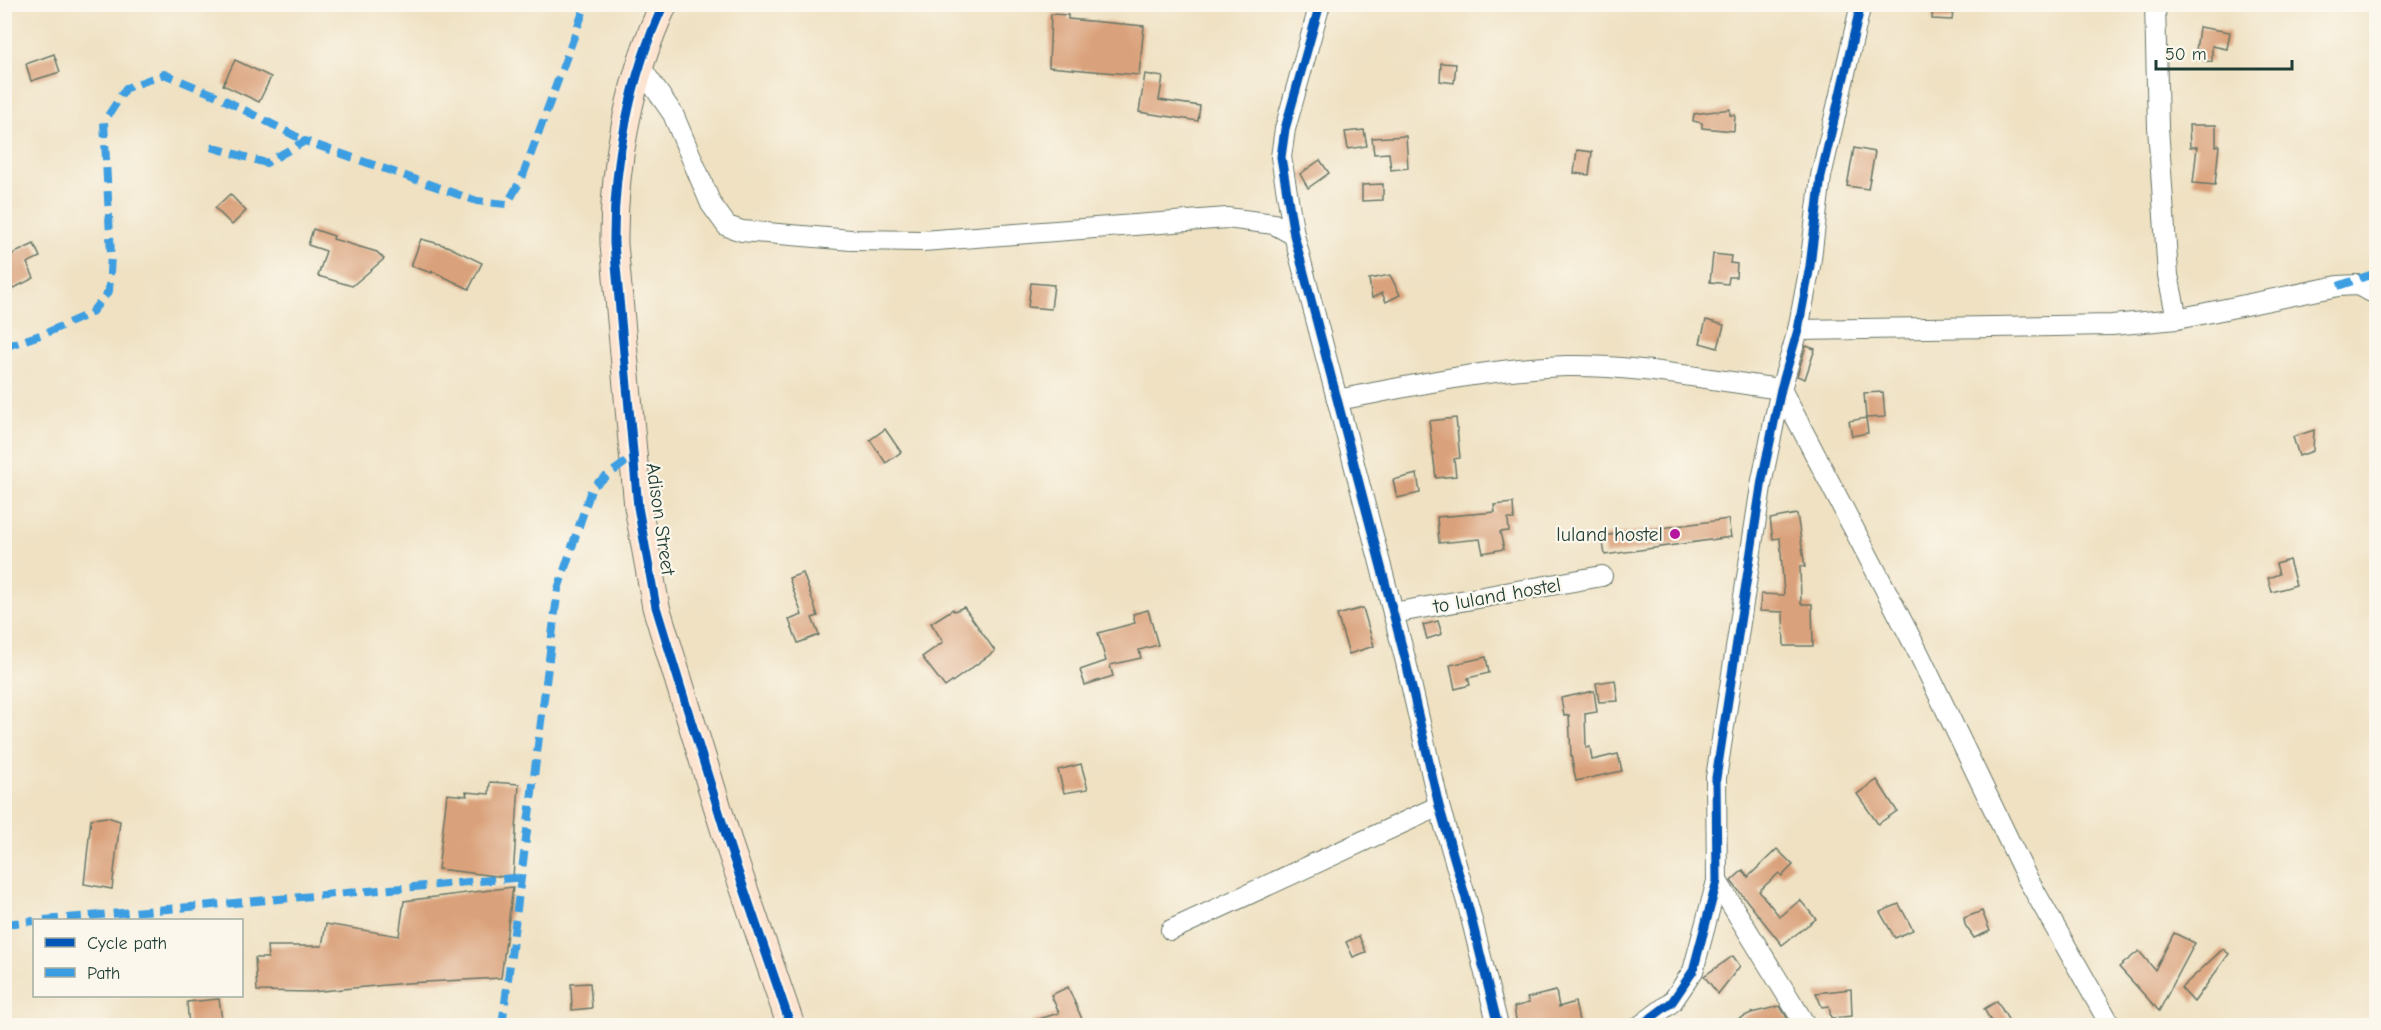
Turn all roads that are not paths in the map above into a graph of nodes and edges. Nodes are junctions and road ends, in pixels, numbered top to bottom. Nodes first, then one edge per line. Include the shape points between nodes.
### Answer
1 (664, 4) edge
2 (1320, 4) edge
3 (1861, 4) edge
4 (2155, 4) edge
5 (641, 68) junction
6 (1294, 235) junction
7 (2376, 294) edge
8 (2177, 319) junction
9 (1797, 330) junction
10 (1781, 389) junction
11 (1337, 400) junction
12 (1602, 576) dead end
13 (1393, 613) junction
14 (1439, 806) junction
15 (1717, 881) junction
16 (1171, 930) dead end
17 (791, 1026) edge
18 (1498, 1026) edge
19 (1640, 1026) edge
20 (1806, 1026) edge
21 (2111, 1026) edge

1 - 5 street, Adison Street
2 - 6 street via 1281,157
3 - 9 street via 1821,176
4 - 8 street via 2168,275
5 - 6 street via 673,114 711,204 727,226 742,231 923,242 1227,218 1274,224
5 - 17 street, Adison Street via 616,171 613,224 643,541 656,607 702,760
6 - 11 street
7 - 8 street via 2357,285 2338,286
8 - 9 street via 2112,325
9 - 10 street
10 - 11 street via 1569,366 1455,378
10 - 15 street via 1762,480 1716,778
10 - 21 street via 1919,654 2026,876
11 - 13 street
12 - 13 street, to luland hostel
13 - 14 street
14 - 16 street
14 - 18 street
15 - 19 street via 1693,971 1672,1002
15 - 20 street

